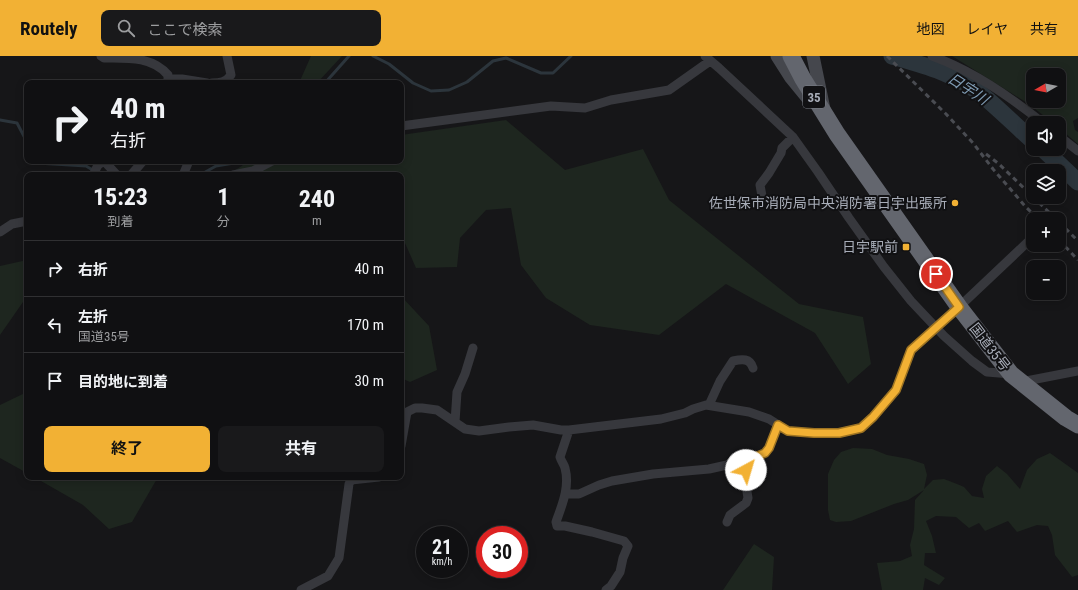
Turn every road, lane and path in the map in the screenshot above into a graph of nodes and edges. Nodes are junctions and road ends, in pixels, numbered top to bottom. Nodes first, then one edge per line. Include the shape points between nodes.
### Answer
1 (101, 56) edge
2 (227, 56) edge
3 (787, 57) edge
4 (935, 57) edge
5 (708, 58) edge
6 (815, 62) edge
7 (168, 80) edge
8 (175, 80) edge
9 (188, 80) edge
10 (226, 80) edge
11 (825, 115) junction
12 (1034, 116) edge
13 (404, 126) edge
14 (837, 134) junction
15 (793, 137) junction
16 (1066, 142) edge
17 (1078, 151) edge
18 (107, 164) edge
19 (140, 164) edge
20 (266, 164) edge
21 (114, 172) edge
22 (134, 172) edge
23 (248, 172) edge
24 (762, 196) dead end
25 (24, 222) edge
26 (0, 232) edge
27 (1026, 244) edge
28 (959, 307) junction
29 (936, 328) junction
30 (473, 348) dead end
31 (753, 368) dead end
32 (1078, 371) edge
33 (1016, 378) junction
34 (709, 405) junction
35 (455, 422) junction
36 (778, 425) junction
37 (1078, 426) edge
38 (404, 429) edge
39 (569, 430) junction
40 (748, 460) junction
41 (351, 480) edge
42 (566, 494) junction
43 (727, 522) dead end
44 (301, 590) edge
45 (606, 590) edge

1 - 7 street via 150,61 163,68
2 - 10 street via 230,75
3 - 11 highway, 35
3 - 14 street via 791,78
4 - 12 street via 989,84
5 - 13 street via 669,90 611,100 585,108 551,106
5 - 15 street
6 - 11 street
8 - 9 street
11 - 14 highway, 35
14 - 28 highway, 国道35号 / 35
15 - 24 street via 782,148 760,185
15 - 29 street via 884,267
16 - 17 street
18 - 21 street
19 - 22 street
20 - 23 street
25 - 26 street via 12,224
27 - 28 street
28 - 29 street
28 - 33 highway, 国道35号 / 35
29 - 33 street via 987,372
29 - 36 street via 911,350 896,390 861,428 839,433 814,433 788,431
30 - 35 street via 457,392
31 - 34 street via 751,363 742,358 733,361
32 - 33 street
33 - 37 highway, 国道35号 / 35
34 - 36 street via 750,412
34 - 39 street via 661,419
35 - 38 street via 438,410 415,408 407,412
35 - 39 street via 465,429 479,431 533,425
36 - 40 street via 765,453
39 - 42 street via 560,457 567,476
40 - 42 street via 709,469 653,474 599,485 579,494
40 - 43 street via 744,479 748,498 746,503 730,515
41 - 44 street via 339,558 328,576
42 - 45 street via 556,522 557,526 624,541 628,546 622,558 620,572

